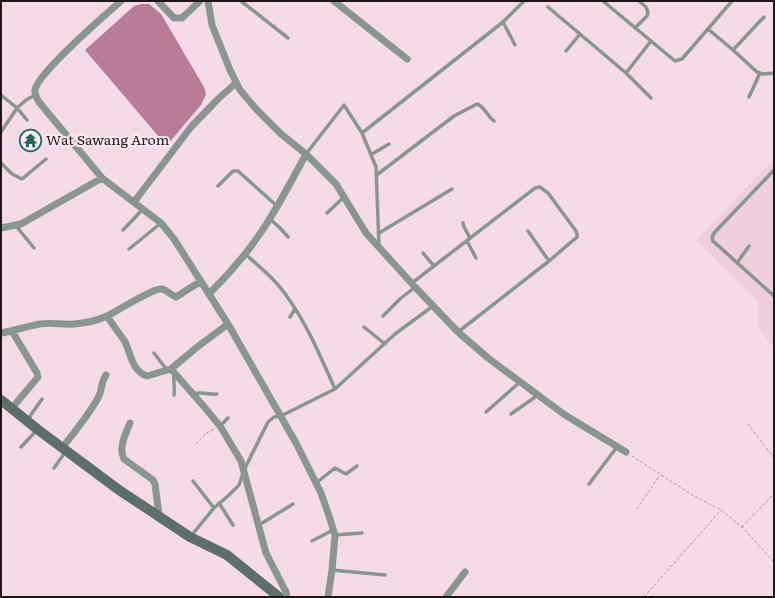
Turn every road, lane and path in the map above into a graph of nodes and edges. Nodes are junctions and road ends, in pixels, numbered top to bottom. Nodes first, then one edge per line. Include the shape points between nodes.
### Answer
1 (121, 1) edge
2 (158, 1) edge
3 (200, 1) edge
4 (208, 1) edge
5 (241, 1) edge
6 (334, 1) edge
7 (524, 1) edge
8 (604, 1) edge
9 (639, 1) edge
10 (732, 1) edge
11 (548, 7) dead end
12 (764, 16) dead end
13 (503, 22) junction
14 (635, 28) junction
15 (708, 29) junction
16 (580, 34) junction
17 (288, 38) dead end
18 (651, 41) junction
19 (515, 45) dead end
20 (733, 50) junction
21 (566, 51) dead end
22 (407, 59) dead end
23 (626, 73) junction
24 (774, 73) edge
25 (760, 74) junction
26 (236, 83) junction
27 (1, 95) edge
28 (35, 95) junction
29 (749, 97) dead end
30 (651, 98) dead end
31 (17, 108) junction
32 (27, 120) dead end
33 (494, 121) dead end
34 (1, 132) edge
35 (362, 133) junction
36 (389, 144) dead end
37 (306, 154) junction
38 (372, 154) junction
39 (46, 159) dead end
40 (1, 163) edge
41 (774, 170) edge
42 (378, 174) junction
43 (770, 174) junction
44 (774, 177) edge
45 (102, 178) junction
46 (218, 186) dead end
47 (452, 188) dead end
48 (344, 197) junction
49 (134, 202) junction
50 (278, 206) junction
51 (143, 209) junction
52 (327, 213) dead end
53 (270, 219) junction
54 (161, 223) junction
55 (463, 223) dead end
56 (16, 225) junction
57 (1, 228) edge
58 (123, 230) dead end
59 (528, 231) dead end
60 (379, 234) junction
61 (288, 237) dead end
62 (468, 240) junction
63 (749, 246) dead end
64 (34, 248) dead end
65 (129, 249) dead end
66 (379, 249) junction
67 (423, 253) dead end
68 (244, 254) junction
69 (476, 258) dead end
70 (549, 261) junction
71 (737, 263) junction
72 (434, 266) junction
73 (201, 281) junction
74 (413, 285) junction
75 (209, 294) junction
76 (774, 296) edge
77 (434, 306) junction
78 (295, 310) junction
79 (107, 316) junction
80 (383, 316) dead end
81 (290, 317) dead end
82 (228, 324) junction
83 (364, 327) dead end
84 (12, 332) junction
85 (458, 332) junction
86 (1, 333) edge
87 (385, 344) junction
88 (154, 352) dead end
89 (171, 371) junction
90 (106, 375) dead end
91 (521, 382) junction
92 (335, 388) junction
93 (193, 394) junction
94 (217, 394) dead end
95 (174, 395) dead end
96 (538, 395) junction
97 (42, 399) dead end
98 (1, 400) edge
99 (12, 408) junction
100 (486, 412) dead end
101 (511, 414) dead end
102 (281, 416) junction
103 (228, 418) dead end
104 (27, 420) junction
105 (130, 423) dead end
106 (748, 424) dead end
107 (220, 426) junction
108 (38, 429) junction
109 (196, 444) dead end
110 (21, 447) dead end
111 (617, 447) junction
112 (65, 449) junction
113 (626, 452) joint
114 (774, 458) edge
115 (357, 466) dead end
116 (54, 468) dead end
117 (244, 470) junction
118 (661, 475) junction
119 (193, 481) dead end
120 (316, 483) junction
121 (589, 484) dead end
122 (774, 494) edge
123 (219, 503) junction
124 (293, 504) dead end
125 (214, 508) junction
126 (637, 509) dead end
127 (721, 510) junction
128 (159, 515) junction
129 (233, 525) dead end
130 (259, 525) junction
131 (742, 527) junction
132 (334, 533) junction
133 (362, 533) dead end
134 (190, 537) junction
135 (312, 541) dead end
136 (774, 562) edge
137 (332, 570) junction
138 (464, 572) dead end
139 (385, 574) dead end
140 (279, 597) edge
141 (287, 597) edge
142 (328, 597) edge
143 (446, 597) edge
144 (644, 597) edge

1 - 28 street via 94,24 44,75 37,84
2 - 3 street via 174,18 182,18
4 - 26 street via 212,25
5 - 17 lane
6 - 22 street
7 - 13 lane
8 - 14 lane
9 - 14 lane via 648,12
10 - 15 lane
11 - 16 lane
12 - 20 lane
13 - 19 lane
13 - 35 lane
14 - 18 lane
15 - 18 lane via 678,61 671,59
15 - 20 lane
16 - 21 lane
16 - 23 lane
18 - 23 lane
20 - 25 lane
23 - 30 lane
24 - 25 lane
25 - 29 lane
26 - 37 street via 257,110
26 - 49 street via 191,127
27 - 31 lane
28 - 31 lane
28 - 45 street
31 - 32 lane
31 - 34 lane
33 - 42 lane via 477,104 454,116
35 - 37 lane via 344,105
35 - 38 lane
36 - 38 lane
37 - 48 street via 336,184
37 - 50 street
38 - 42 lane
39 - 40 lane via 22,179 12,174
41 - 43 lane
42 - 60 lane
43 - 44 lane
43 - 71 lane via 712,237 713,241
45 - 49 street
45 - 56 street
46 - 50 lane via 234,171 238,171
47 - 60 lane
48 - 52 lane
48 - 66 street via 366,234
49 - 51 street
50 - 53 street
51 - 54 street
51 - 58 lane
53 - 61 lane
53 - 68 street
54 - 65 lane
54 - 73 street
55 - 62 lane
56 - 57 street
56 - 64 lane
59 - 70 lane
60 - 66 lane
62 - 69 lane
62 - 70 lane via 535,188 540,187 548,193 577,234 575,240
62 - 72 lane
63 - 71 lane
66 - 74 street
67 - 72 lane
68 - 75 street
68 - 78 lane via 274,281
70 - 85 lane
71 - 76 lane
72 - 74 lane
73 - 75 street
73 - 79 street via 176,297 160,289
74 - 77 street
74 - 80 lane
75 - 82 street
77 - 85 street
77 - 87 lane
78 - 81 lane
78 - 92 lane via 314,342
79 - 84 street via 74,324 39,324
79 - 89 street via 140,372 147,376
82 - 89 street
82 - 102 street
83 - 87 lane
84 - 86 street
84 - 99 street via 38,377
85 - 91 street
87 - 92 lane
88 - 89 lane
89 - 93 street
89 - 95 lane via 175,386
90 - 112 street via 102,382 102,391
91 - 96 street
91 - 100 lane
92 - 102 lane
93 - 94 lane
93 - 107 street
96 - 101 lane
96 - 111 street via 564,415
97 - 104 lane
98 - 99 street
99 - 104 street
102 - 117 lane via 274,417 268,422
102 - 120 street
103 - 107 lane
104 - 108 street
105 - 128 street via 121,455 153,480
106 - 114 path
107 - 109 path via 205,434
107 - 117 street
108 - 110 lane
108 - 112 street
111 - 113 street
111 - 121 lane
112 - 116 lane
112 - 128 street via 119,490
113 - 118 path
115 - 120 lane via 346,474 335,468
117 - 123 lane via 239,485
117 - 130 street
118 - 126 path
118 - 127 path
119 - 125 lane
120 - 132 street
122 - 131 path
123 - 125 lane
123 - 129 lane
124 - 130 lane
125 - 134 lane
127 - 131 path
127 - 144 path
128 - 134 street
130 - 141 street via 266,554
131 - 136 path
132 - 133 lane
132 - 135 lane
132 - 137 street
134 - 140 street via 227,555
137 - 139 lane
137 - 142 street
138 - 143 street

